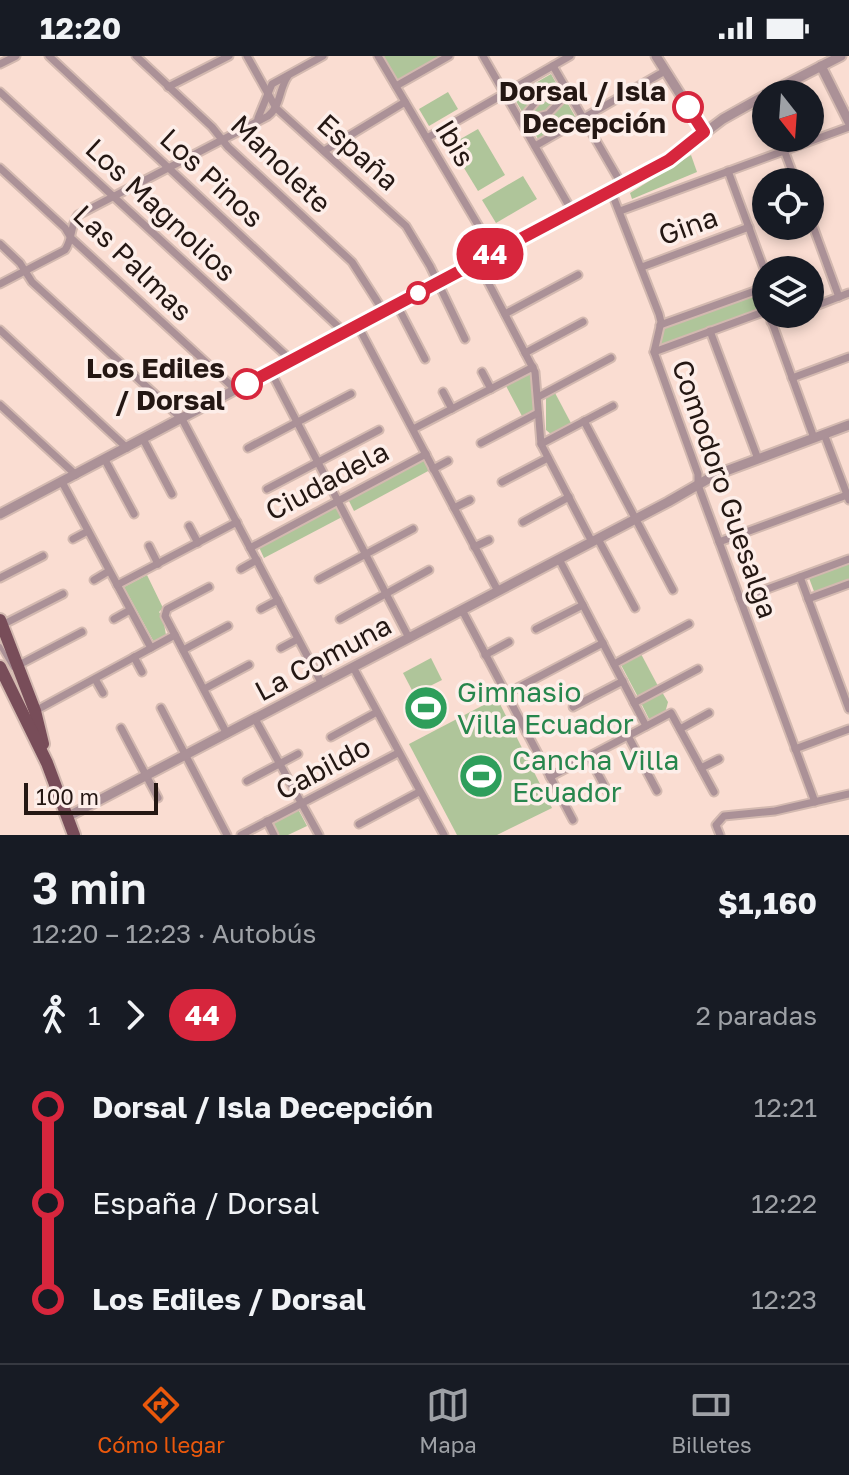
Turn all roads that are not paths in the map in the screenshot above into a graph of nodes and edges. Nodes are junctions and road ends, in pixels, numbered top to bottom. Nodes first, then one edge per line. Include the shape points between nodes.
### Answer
1 (16, 56) edge
2 (49, 56) edge
3 (136, 56) edge
4 (229, 56) edge
5 (247, 56) edge
6 (323, 56) edge
7 (378, 56) edge
8 (449, 56) edge
9 (483, 56) edge
10 (570, 56) edge
11 (656, 56) edge
12 (815, 56) edge
13 (841, 56) edge
14 (0, 64) edge
15 (553, 66) junction
16 (821, 66) junction
17 (665, 71) junction
18 (288, 76) junction
19 (794, 80) edge
20 (396, 86) junction
21 (168, 87) junction
22 (0, 92) edge
23 (568, 93) junction
24 (504, 94) junction
25 (267, 95) junction
26 (405, 102) junction
27 (752, 103) edge
28 (276, 108) junction
29 (583, 118) junction
30 (256, 120) junction
31 (520, 121) junction
32 (849, 124) edge
33 (704, 132) junction
34 (824, 134) edge
35 (427, 138) junction
36 (221, 139) junction
37 (535, 146) junction
38 (324, 151) junction
39 (779, 152) edge
40 (168, 167) junction
41 (0, 168) edge
42 (728, 171) junction
43 (622, 185) junction
44 (611, 191) junction
45 (113, 196) junction
46 (572, 211) junction
47 (620, 211) junction
48 (749, 227) junction
49 (71, 238) junction
50 (818, 240) edge
51 (0, 244) edge
52 (494, 252) junction
53 (759, 256) edge
54 (477, 261) junction
55 (642, 267) junction
56 (25, 271) junction
57 (578, 275) dead end
58 (437, 282) junction
59 (0, 284) edge
60 (752, 292) edge
61 (849, 293) edge
62 (839, 297) junction
63 (824, 303) edge
64 (397, 305) junction
65 (384, 312) junction
66 (505, 314) junction
67 (752, 318) edge
68 (583, 322) dead end
69 (660, 325) junction
70 (358, 326) junction
71 (774, 328) edge
72 (0, 330) edge
73 (710, 331) junction
74 (345, 333) junction
75 (465, 339) dead end
76 (654, 352) junction
77 (525, 353) junction
78 (849, 357) edge
79 (611, 358) dead end
80 (425, 359) dead end
81 (292, 361) junction
82 (533, 367) junction
83 (271, 372) junction
84 (482, 372) dead end
85 (792, 378) junction
86 (491, 389) junction
87 (236, 390) junction
88 (443, 392) dead end
89 (351, 394) dead end
90 (538, 397) junction
91 (0, 405) edge
92 (613, 406) dead end
93 (452, 409) junction
94 (538, 413) junction
95 (182, 419) junction
96 (584, 421) junction
97 (297, 422) junction
98 (849, 425) edge
99 (413, 429) junction
100 (379, 430) dead end
101 (824, 434) junction
102 (814, 438) junction
103 (143, 439) junction
104 (481, 443) dead end
105 (541, 444) junction
106 (127, 448) junction
107 (248, 448) dead end
108 (426, 454) junction
109 (548, 458) junction
110 (758, 459) junction
111 (105, 460) junction
112 (448, 461) dead end
113 (318, 462) junction
114 (433, 469) junction
115 (76, 475) junction
116 (62, 482) junction
117 (502, 482) dead end
118 (846, 483) edge
119 (698, 485) junction
120 (267, 489) dead end
121 (172, 494) dead end
122 (569, 497) junction
123 (848, 498) edge
124 (470, 500) dead end
125 (338, 501) junction
126 (454, 508) junction
127 (0, 514) edge
128 (134, 514) dead end
129 (635, 519) junction
130 (237, 522) junction
131 (523, 522) dead end
132 (189, 526) dead end
133 (413, 529) dead end
134 (88, 531) junction
135 (73, 539) dead end
136 (489, 540) dead end
137 (595, 540) junction
138 (719, 542) junction
139 (198, 543) junction
140 (149, 546) dead end
141 (474, 547) junction
142 (250, 548) junction
143 (366, 554) junction
144 (43, 556) dead end
145 (559, 559) junction
146 (849, 559) edge
147 (257, 560) junction
148 (158, 564) junction
149 (241, 569) dead end
150 (429, 570) dead end
151 (109, 571) junction
152 (800, 577) junction
153 (0, 578) edge
154 (319, 579) dead end
155 (94, 580) dead end
156 (849, 584) edge
157 (117, 585) junction
158 (209, 587) dead end
159 (673, 590) dead end
160 (498, 591) junction
161 (386, 593) junction
162 (63, 594) dead end
163 (740, 599) junction
164 (808, 599) junction
165 (278, 600) junction
166 (583, 605) junction
167 (635, 608) dead end
168 (261, 609) dead end
169 (130, 610) junction
170 (462, 610) junction
171 (114, 619) dead end
172 (340, 619) dead end
173 (1, 622) edge
174 (689, 624) dead end
175 (228, 626) dead end
176 (536, 629) dead end
177 (82, 632) dead end
178 (175, 635) junction
179 (409, 638) junction
180 (298, 639) junction
181 (509, 642) dead end
182 (603, 643) junction
183 (0, 646) edge
184 (151, 648) junction
185 (281, 648) dead end
186 (183, 650) junction
187 (485, 655) junction
188 (134, 657) junction
189 (614, 664) junction
190 (249, 665) dead end
191 (17, 666) junction
192 (1, 667) edge
193 (353, 667) junction
194 (698, 669) dead end
195 (142, 672) dead end
196 (95, 679) junction
197 (623, 681) junction
198 (24, 683) junction
199 (322, 684) junction
200 (204, 689) junction
201 (103, 693) dead end
202 (506, 694) junction
203 (634, 703) junction
204 (573, 707) dead end
205 (161, 708) dead end
206 (849, 709) edge
207 (35, 711) junction
208 (377, 712) junction
209 (709, 713) dead end
210 (255, 719) junction
211 (541, 725) dead end
212 (646, 726) junction
213 (121, 728) dead end
214 (680, 729) junction
215 (849, 729) edge
216 (526, 732) junction
217 (227, 734) junction
218 (628, 736) junction
219 (331, 737) dead end
220 (795, 749) junction
221 (398, 753) junction
222 (298, 754) dead end
223 (186, 755) junction
224 (589, 757) junction
225 (719, 759) dead end
226 (47, 763) junction
227 (279, 764) junction
228 (701, 768) junction
229 (146, 776) junction
230 (550, 777) junction
231 (247, 781) dead end
232 (657, 791) dead end
233 (419, 792) junction
234 (714, 792) dead end
235 (849, 794) edge
236 (158, 798) dead end
237 (611, 798) dead end
238 (815, 802) junction
239 (300, 804) junction
240 (67, 817) junction
241 (573, 820) dead end
242 (267, 821) junction
243 (359, 824) dead end
244 (74, 835) edge
245 (227, 835) edge
246 (241, 835) edge
247 (274, 835) edge
248 (319, 835) edge
249 (444, 835) edge
250 (720, 835) edge

1 - 14 street
2 - 40 street, Los Pinos
3 - 21 street, Manolete
4 - 21 street
5 - 25 street, España
6 - 18 street
7 - 20 street, Ibis
8 - 20 street
9 - 24 street
10 - 15 street
11 - 17 street
12 - 16 street
13 - 16 street
15 - 23 street
15 - 24 street
16 - 19 street
16 - 32 street
17 - 29 street
17 - 33 street
18 - 25 street via 272,84
18 - 28 street
20 - 26 street, Ibis
21 - 36 street, Manolete
22 - 45 street, Los Magnolios
23 - 29 street
23 - 31 street via 548,114
23 - 31 street via 539,98
24 - 31 street
24 - 35 street
25 - 28 street, España
25 - 30 street
26 - 35 street, Ibis
26 - 38 street
27 - 33 street
28 - 30 street
28 - 38 street, España
29 - 37 street
29 - 43 street
30 - 36 street
31 - 37 street
32 - 34 street
33 - 43 street via 669,160
35 - 52 street, Ibis
36 - 40 street
36 - 65 street, Manolete via 352,262
37 - 46 street
38 - 58 street, España via 406,226
39 - 42 street
40 - 45 street
40 - 74 street, Los Pinos
41 - 49 street, Las Palmas
42 - 47 street
42 - 48 street
43 - 44 street
44 - 46 street
44 - 47 street, Comodoro Guesalga
45 - 49 street via 78,215
45 - 81 street, Los Magnolios
46 - 52 street
47 - 55 street, Comodoro Guesalga
48 - 53 street
48 - 55 street, Gina
49 - 56 street via 65,250
49 - 87 street, Las Palmas
50 - 62 street
51 - 56 street
52 - 54 street
54 - 58 street
54 - 66 street
55 - 69 street, Comodoro Guesalga
56 - 59 street
56 - 95 street
57 - 66 street
58 - 64 street
58 - 75 street, España
60 - 69 street
61 - 62 street
62 - 63 street
64 - 65 street
64 - 80 street
65 - 70 street
66 - 77 street
67 - 73 street
68 - 77 street
69 - 76 street, Comodoro Guesalga
70 - 74 street
70 - 99 street
71 - 85 street
72 - 106 street
73 - 76 street
73 - 110 street
74 - 81 street
76 - 119 street, Comodoro Guesalga
77 - 82 street
78 - 85 street
79 - 90 street
81 - 83 street
82 - 86 street, Ciudadela
82 - 90 street
83 - 87 street
83 - 97 street
84 - 86 street
85 - 102 street
86 - 93 street, Ciudadela
87 - 95 street
88 - 93 street
89 - 97 street
90 - 94 street
91 - 115 street
92 - 96 street
93 - 99 street, Ciudadela
94 - 104 street
94 - 105 street
95 - 103 street
95 - 130 street
96 - 105 street
96 - 129 street
97 - 107 street
97 - 113 street
98 - 101 street, La Comuna
99 - 108 street
100 - 113 street
101 - 102 street, La Comuna
101 - 118 street
102 - 110 street, La Comuna
103 - 106 street
103 - 121 street
105 - 109 street
106 - 111 street
108 - 114 street
108 - 125 street, Ciudadela
109 - 117 street
109 - 122 street
110 - 119 street, La Comuna
111 - 115 street
111 - 128 street
112 - 114 street
113 - 120 street
113 - 125 street
114 - 126 street
115 - 116 street
116 - 127 street
116 - 134 street
118 - 123 street
119 - 129 street, La Comuna
119 - 138 street, Comodoro Guesalga
122 - 131 street
122 - 137 street
123 - 138 street
124 - 126 street
125 - 142 street, Ciudadela
125 - 143 street
126 - 141 street
129 - 137 street, La Comuna
129 - 159 street
130 - 139 street, Ciudadela
130 - 142 street
132 - 139 street
133 - 143 street
134 - 135 street
134 - 151 street
136 - 141 street
137 - 145 street, La Comuna
137 - 167 street
138 - 163 street, Comodoro Guesalga
139 - 148 street, Ciudadela
140 - 148 street
141 - 160 street
142 - 147 street
143 - 154 street
143 - 161 street
144 - 153 street
145 - 160 street, La Comuna
145 - 166 street
146 - 152 street
147 - 149 street
147 - 165 street
148 - 157 street, Ciudadela
150 - 161 street
151 - 155 street
151 - 157 street
152 - 163 street
152 - 164 street
156 - 164 street
157 - 169 street
158 - 178 street via 167,609
160 - 170 street, La Comuna
161 - 172 street
161 - 179 street
162 - 173 street
163 - 220 street, Comodoro Guesalga
164 - 206 street
165 - 168 street
165 - 180 street
166 - 176 street
166 - 182 street
169 - 171 street
169 - 184 street
170 - 179 street, La Comuna
170 - 187 street
173 - 191 main road
174 - 189 street
175 - 186 street
177 - 191 street
178 - 184 street
178 - 186 street
179 - 193 street, La Comuna
180 - 185 street
180 - 199 street
181 - 187 street
182 - 189 street
182 - 202 street
183 - 198 lane
184 - 188 street
186 - 200 street
187 - 202 street
188 - 195 street
188 - 196 street
189 - 197 street
190 - 200 street
191 - 198 main road
192 - 226 main road
193 - 199 street, La Comuna
193 - 208 street
194 - 203 street
196 - 201 street
196 - 207 street
197 - 203 street
197 - 204 street
198 - 207 main road
199 - 210 street, La Comuna
200 - 217 street
202 - 216 street
203 - 212 street
205 - 223 street
207 - 226 main road
208 - 219 street
208 - 221 street
209 - 214 street
210 - 217 street, La Comuna
210 - 227 street
211 - 216 street
212 - 214 street via 671,713
212 - 218 street
213 - 229 street
214 - 228 street
215 - 220 street
216 - 230 street
217 - 223 street, La Comuna
218 - 224 street
218 - 232 street
220 - 238 street, Comodoro Guesalga
221 - 233 street
221 - 239 street, Cabildo
222 - 227 street
223 - 229 street, La Comuna
223 - 245 street
224 - 230 street
224 - 237 street
225 - 228 street
226 - 240 main road
227 - 231 street
227 - 239 street
228 - 234 street
229 - 236 street
229 - 240 street, La Comuna
230 - 241 street
233 - 243 street
233 - 249 street
235 - 238 street
238 - 250 street via 724,816 717,821
239 - 242 street, Cabildo
239 - 248 street
240 - 244 main road
242 - 246 street, Cabildo
242 - 247 street, Cabildo

